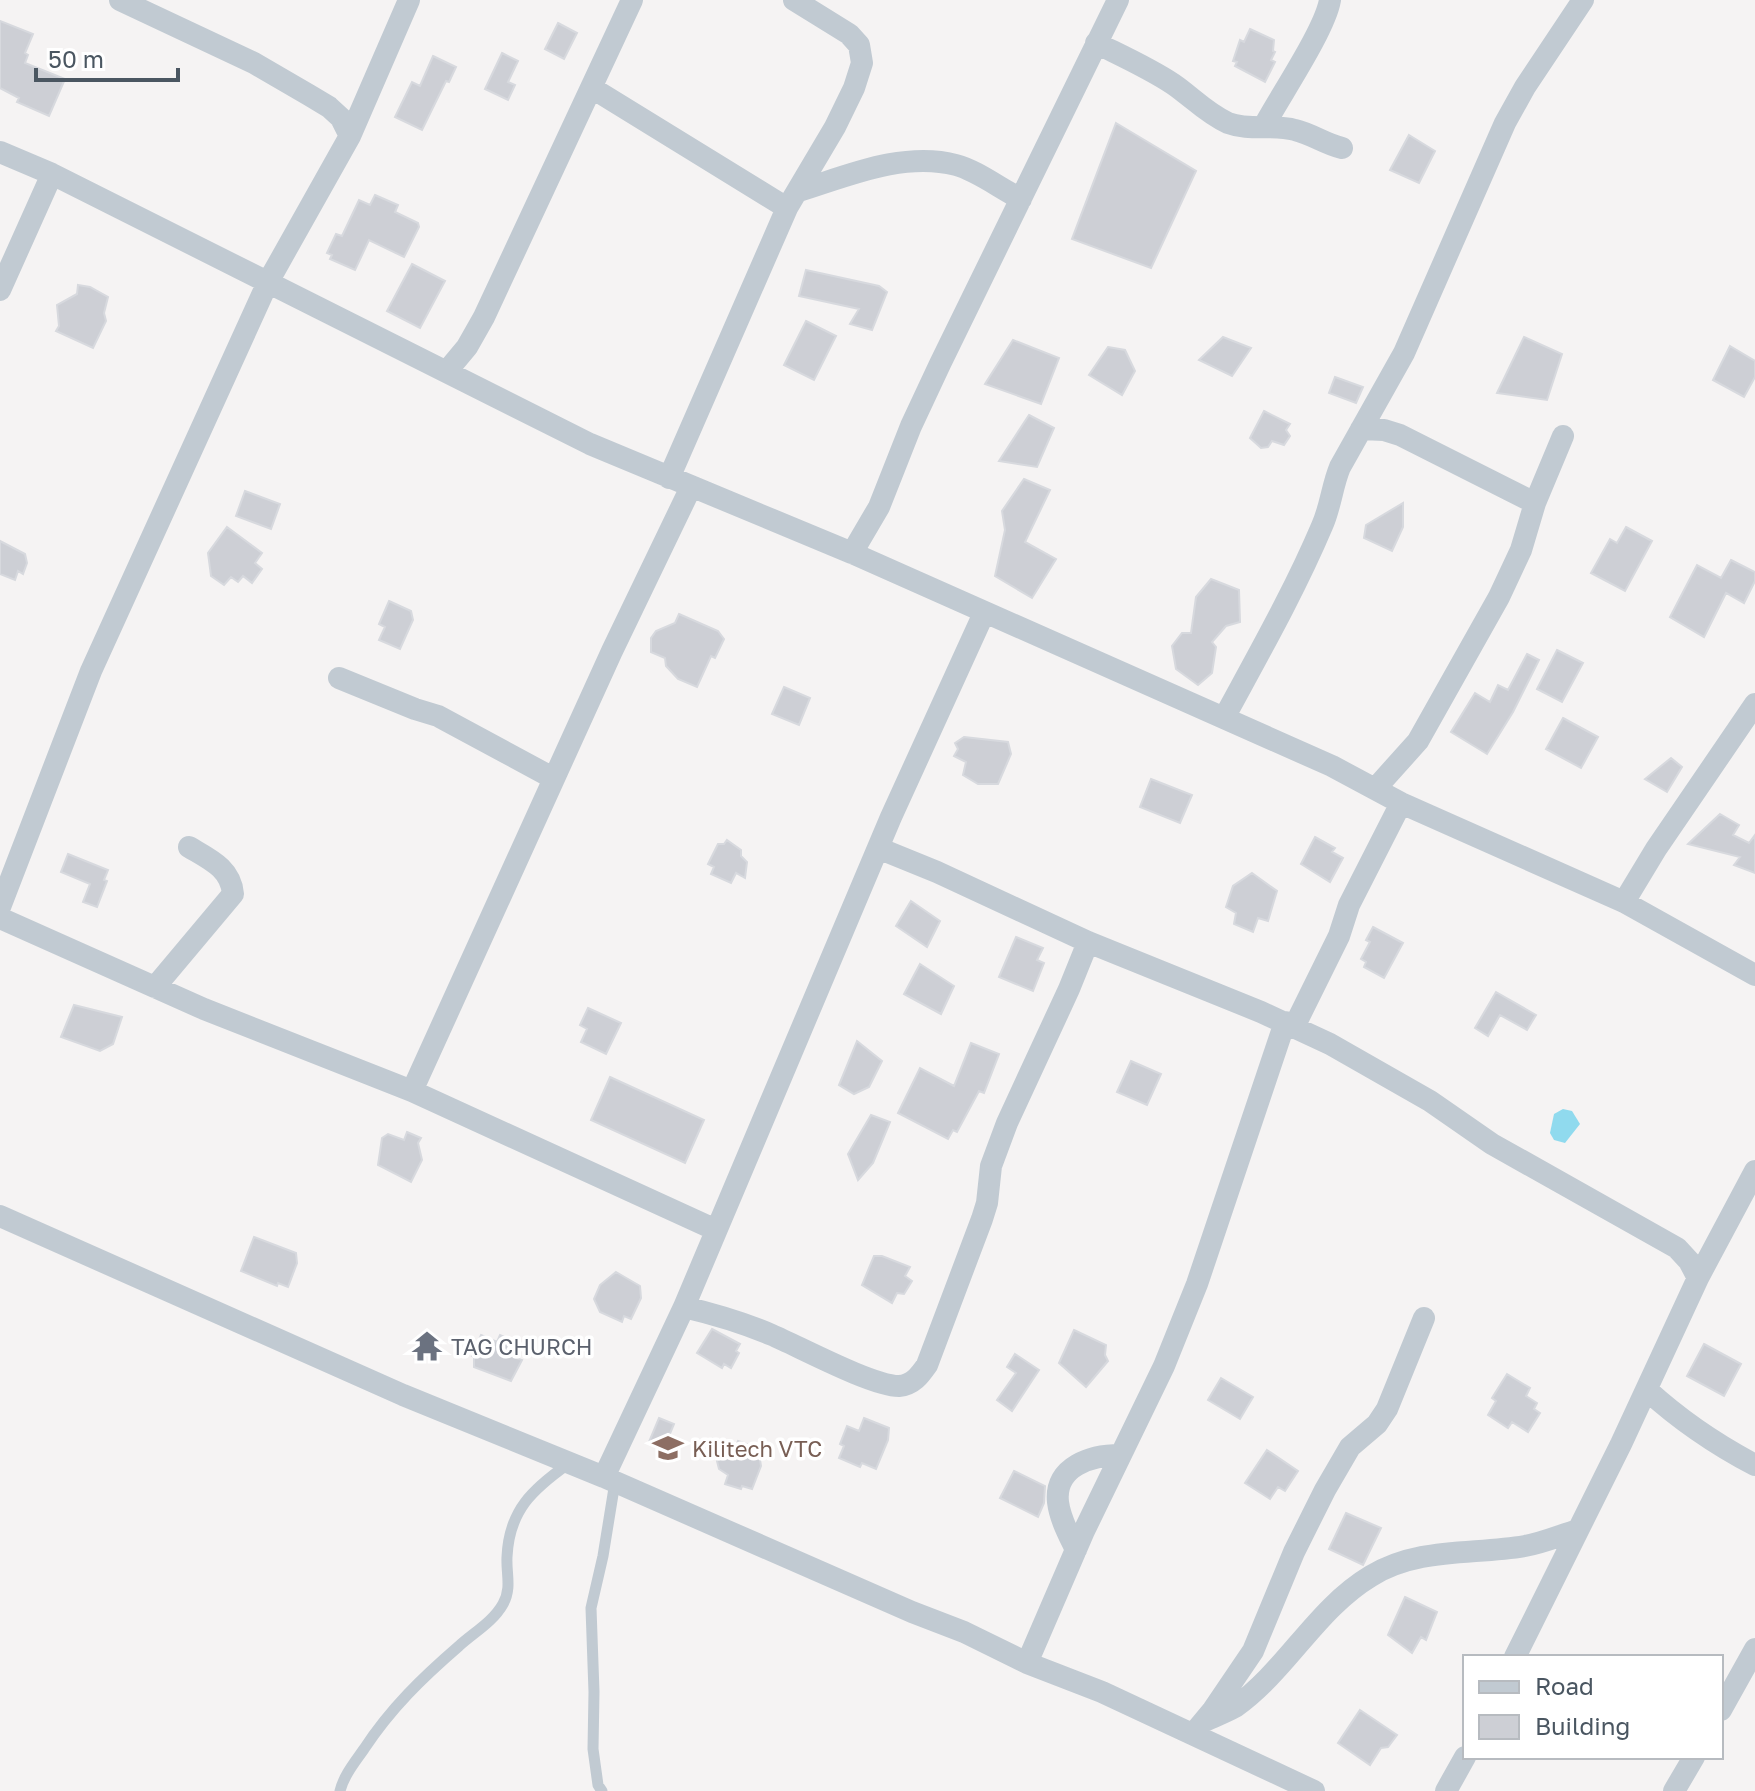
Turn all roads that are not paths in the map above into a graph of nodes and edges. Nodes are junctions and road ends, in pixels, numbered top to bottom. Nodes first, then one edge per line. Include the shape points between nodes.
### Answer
1 (120, 0) edge
2 (409, 0) edge
3 (632, 0) edge
4 (794, 0) edge
5 (1118, 0) edge
6 (1330, 0) edge
7 (1583, 0) edge
8 (1096, 43) junction
9 (592, 88) junction
10 (1264, 126) junction
11 (350, 136) junction
12 (1342, 148) dead end
13 (0, 152) edge
14 (52, 174) junction
15 (1021, 199) junction
16 (793, 200) junction
17 (268, 282) junction
18 (0, 290) edge
19 (447, 371) junction
20 (1361, 429) junction
21 (1563, 436) dead end
22 (669, 478) junction
23 (691, 487) junction
24 (1535, 503) junction
25 (852, 553) junction
26 (984, 613) junction
27 (339, 678) dead end
28 (1755, 704) edge
29 (1224, 718) junction
30 (553, 778) junction
31 (1375, 789) junction
32 (1401, 803) junction
33 (189, 847) dead end
34 (878, 848) junction
35 (1624, 902) junction
36 (0, 907) edge
37 (0, 918) edge
38 (1088, 942) junction
39 (1755, 975) edge
40 (155, 987) junction
41 (1290, 1024) junction
42 (412, 1091) junction
43 (1755, 1171) edge
44 (0, 1216) edge
45 (716, 1230) junction
46 (1698, 1278) junction
47 (684, 1307) junction
48 (1424, 1318) dead end
49 (1647, 1390) junction
50 (1120, 1455) junction
51 (568, 1464) junction
52 (1755, 1465) edge
53 (610, 1479) junction
54 (1578, 1530) junction
55 (1076, 1550) junction
56 (1755, 1649) edge
57 (1516, 1655) edge
58 (1027, 1663) junction
59 (1723, 1706) edge
60 (1198, 1728) junction
61 (1464, 1759) edge
62 (1693, 1759) edge
63 (340, 1791) edge
64 (602, 1791) edge
65 (1314, 1791) edge
66 (1446, 1791) edge
67 (1674, 1791) edge

1 - 11 street via 309,95 341,118
2 - 11 street
3 - 9 street
4 - 16 street via 849,34 859,45 862,63 835,127
5 - 8 street
6 - 10 street
7 - 20 street via 1505,123 1418,324
8 - 10 street via 1176,86 1207,113 1242,128
8 - 15 street
9 - 16 street
9 - 19 street via 484,317
10 - 12 street via 1296,130
11 - 17 street
13 - 14 street
14 - 17 street
14 - 18 street
15 - 16 street via 959,165 936,161 882,166
15 - 25 street via 911,426 879,507
16 - 22 street
17 - 19 street
17 - 36 street via 91,671
19 - 22 street
20 - 24 street via 1400,435
20 - 29 street via 1334,481 1331,505 1277,622
21 - 24 street
22 - 23 street
23 - 25 street
23 - 30 street
24 - 31 street via 1521,550 1494,607 1418,741
25 - 26 street
26 - 29 street
26 - 34 street
27 - 30 street via 438,716
28 - 35 street
29 - 31 street
30 - 42 street
31 - 32 street
32 - 35 street
32 - 41 street via 1349,905 1335,946
33 - 40 street via 221,867 230,877 233,894
34 - 38 street
34 - 45 street
35 - 39 street
37 - 40 street
38 - 41 street
38 - 47 street via 1007,1123 991,1166 979,1228 919,1377 908,1385 885,1384 743,1324
40 - 42 street
41 - 46 street via 1677,1248
41 - 50 street via 1197,1284
42 - 45 street
43 - 46 street
44 - 51 street
45 - 47 street
46 - 49 street
47 - 53 street
48 - 60 street via 1387,1409 1340,1462 1294,1552 1253,1651
49 - 52 street via 1710,1441
49 - 54 street
50 - 55 street
50 - 55 street via 1085,1459 1061,1483 1058,1503
51 - 53 street
51 - 63 lane via 538,1486 516,1515 503,1604 410,1689 346,1775
53 - 58 street
53 - 64 lane via 603,1556 591,1608 593,1749
54 - 57 street
54 - 60 street via 1527,1546 1399,1560 1339,1599 1242,1701
55 - 58 street
56 - 59 street
58 - 60 street
60 - 65 street
61 - 66 street
62 - 67 street

